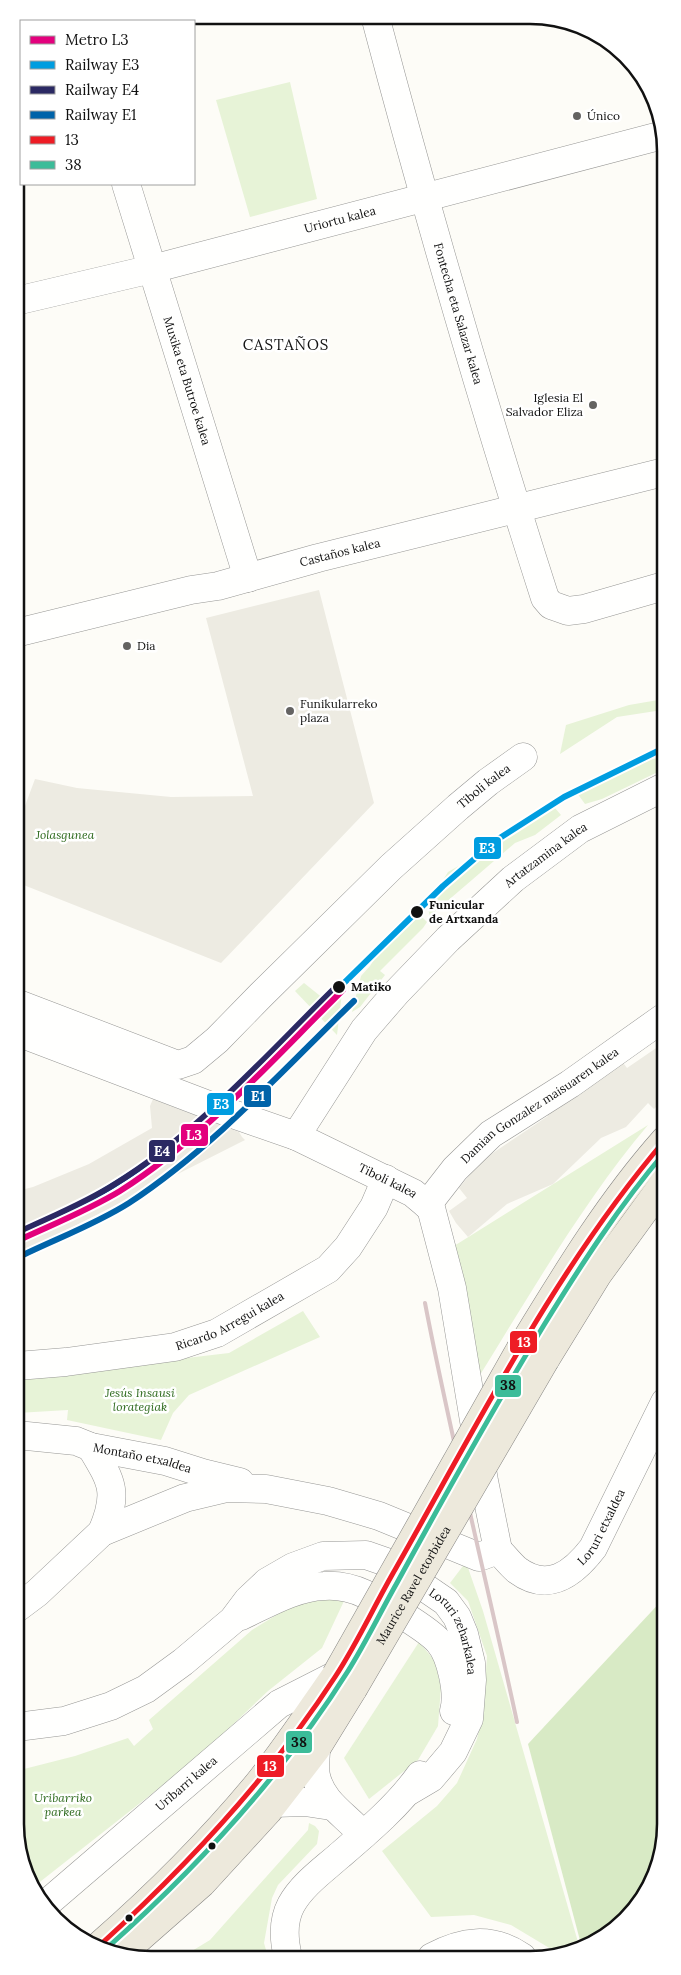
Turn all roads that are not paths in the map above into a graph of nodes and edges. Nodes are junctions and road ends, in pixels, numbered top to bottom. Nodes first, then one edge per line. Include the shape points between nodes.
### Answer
1 (377, 24) edge
2 (656, 136) edge
3 (126, 185) edge
4 (423, 196) junction
5 (152, 269) junction
6 (24, 299) edge
7 (657, 474) edge
8 (517, 509) junction
9 (248, 578) junction
10 (657, 588) edge
11 (24, 630) edge
12 (523, 757) dead end
13 (657, 790) edge
14 (24, 1006) edge
15 (657, 1022) edge
16 (24, 1035) edge
17 (296, 1136) junction
18 (657, 1150) edge
19 (386, 1179) junction
20 (657, 1193) edge
21 (427, 1204) junction
22 (24, 1365) edge
23 (657, 1418) edge
24 (24, 1436) edge
25 (91, 1447) junction
26 (266, 1489) junction
27 (488, 1501) junction
28 (410, 1527) junction
29 (102, 1532) junction
30 (498, 1550) junction
31 (24, 1603) edge
32 (233, 1620) junction
33 (345, 1682) junction
34 (24, 1726) edge
35 (316, 1749) junction
36 (409, 1791) junction
37 (274, 1803) junction
38 (331, 1806) junction
39 (363, 1835) junction
40 (49, 1901) edge
41 (103, 1942) edge
42 (127, 1949) edge
43 (287, 1951) edge
44 (443, 1951) edge
45 (508, 1951) edge

1 - 4 street, Fontecha eta Salazar kalea
2 - 4 street, Uriortu kalea
3 - 5 street, Muxika eta Butroe kalea
4 - 5 street, Uriortu kalea
4 - 8 street, Fontecha eta Salazar kalea
5 - 6 street, Uriortu kalea
5 - 9 street, Muxika eta Butroe kalea
7 - 8 street, Castaños kalea
8 - 9 street, Castaños kalea
8 - 10 street, Fontecha eta Salazar kalea via 545,598 551,605 568,611 584,609
9 - 11 street, Castaños kalea
12 - 14 street, Tiboli kalea via 488,782 391,867 217,1040 187,1063 178,1065
13 - 17 street, Artatzamina kalea via 580,829 513,879 448,939 364,1030
15 - 21 street, Damian Gonzalez maisuaren kalea via 570,1084 491,1134 455,1169
16 - 17 street, Tiboli kalea
17 - 19 street, Tiboli kalea
18 - 33 main road, Maurice Ravel etorbidea, bridge via 579,1253 520,1348
19 - 21 street, Tiboli kalea
19 - 22 street, Ricardo Arregui kalea via 374,1207 348,1247 328,1269 217,1333 175,1347
20 - 33 main road, Maurice Ravel etorbidea, bridge via 598,1274
21 - 27 street, Tiboli kalea via 434,1216 452,1288
23 - 30 street, Loruri etxaldea via 593,1548 581,1563 556,1580 535,1579 515,1568
24 - 25 street, Montaño etxaldea via 76,1441
25 - 26 street, Montaño etxaldea via 165,1461
25 - 29 street via 108,1475 113,1494
26 - 28 street via 328,1501
26 - 29 street via 227,1488 185,1498
27 - 28 street via 473,1491 451,1492 430,1498
27 - 30 street, Tiboli kalea
28 - 30 street via 479,1557
29 - 31 street
32 - 34 street, Loruri zeharkalea via 146,1689 111,1706 64,1721
32 - 36 street, Loruri zeharkalea via 308,1588 346,1588 366,1594 428,1631 440,1642 454,1682 455,1708 450,1727
32 - 36 street, Loruri zeharkalea via 267,1582 293,1567 323,1556 366,1555 389,1563 446,1602 464,1634 471,1663 469,1719 453,1752 431,1778
33 - 35 main road, Maurice Ravel etorbidea
33 - 40 street, Uribarri kalea via 279,1704
33 - 41 main road, Maurice Ravel etorbidea via 295,1734 249,1794 188,1863
35 - 37 main road, Maurice Ravel etorbidea
35 - 38 street via 315,1774 320,1790
36 - 39 street, Loruri zeharkalea
37 - 38 street via 305,1802
37 - 42 main road, Maurice Ravel etorbidea via 202,1883
38 - 39 street
39 - 43 street, Loruri zeharkalea via 316,1875 290,1906 284,1940
44 - 45 street via 475,1942

